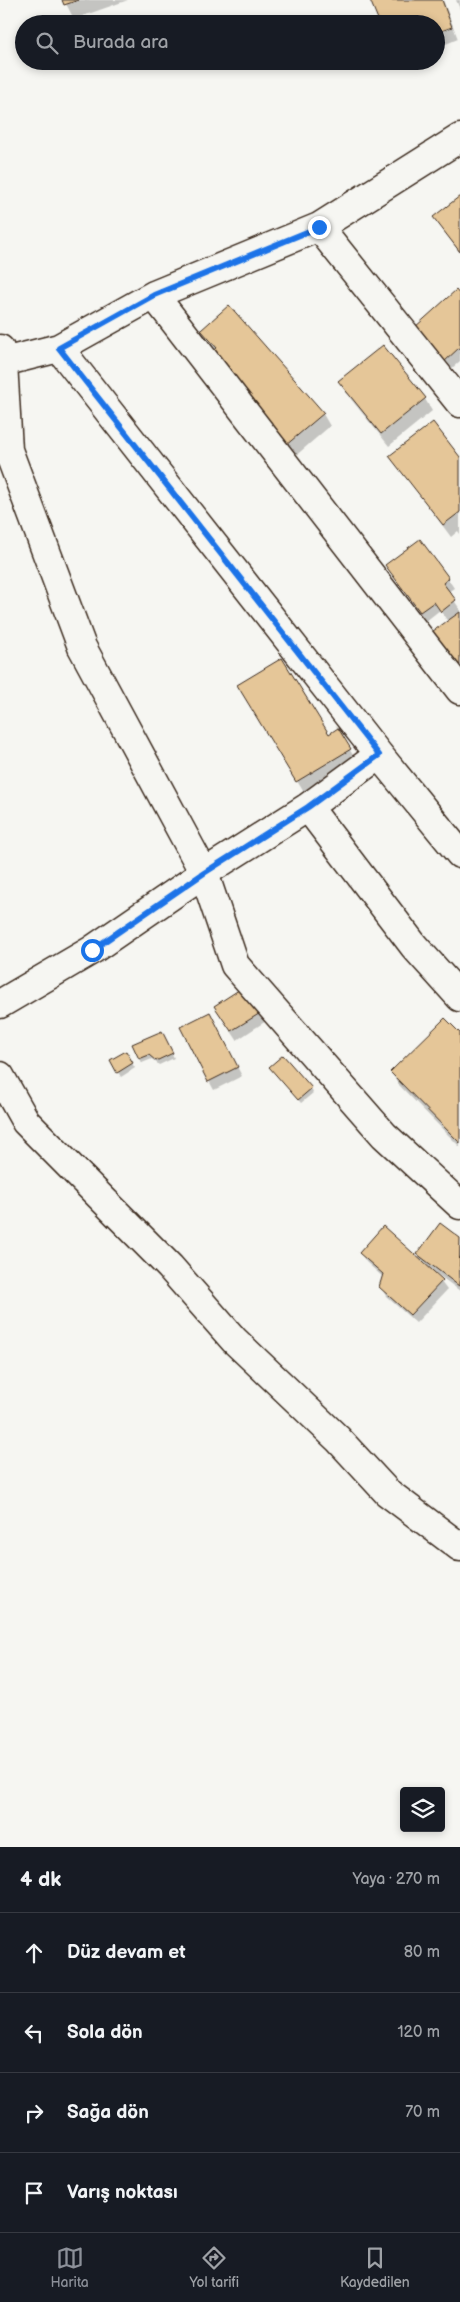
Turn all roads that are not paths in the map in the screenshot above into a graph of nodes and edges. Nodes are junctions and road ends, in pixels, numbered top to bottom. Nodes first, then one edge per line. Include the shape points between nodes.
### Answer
1 (460, 138) edge
2 (319, 227) junction
3 (154, 295) junction
4 (59, 348) junction
5 (1, 355) edge
6 (460, 403) edge
7 (460, 690) edge
8 (379, 755) junction
9 (308, 807) junction
10 (460, 854) edge
11 (204, 873) junction
12 (460, 997) edge
13 (0, 1004) edge
14 (0, 1076) edge
15 (455, 1196) edge
16 (460, 1547) edge

1 - 2 street
2 - 3 street
2 - 6 street
3 - 4 street
3 - 7 street
4 - 5 street
4 - 8 street
5 - 11 street via 8,450 82,647
8 - 9 street
8 - 10 street
9 - 11 street
9 - 12 street via 414,946
11 - 13 street via 92,950
11 - 15 street via 235,965 384,1135
14 - 16 street via 26,1122 170,1267 234,1340 338,1439 387,1492

